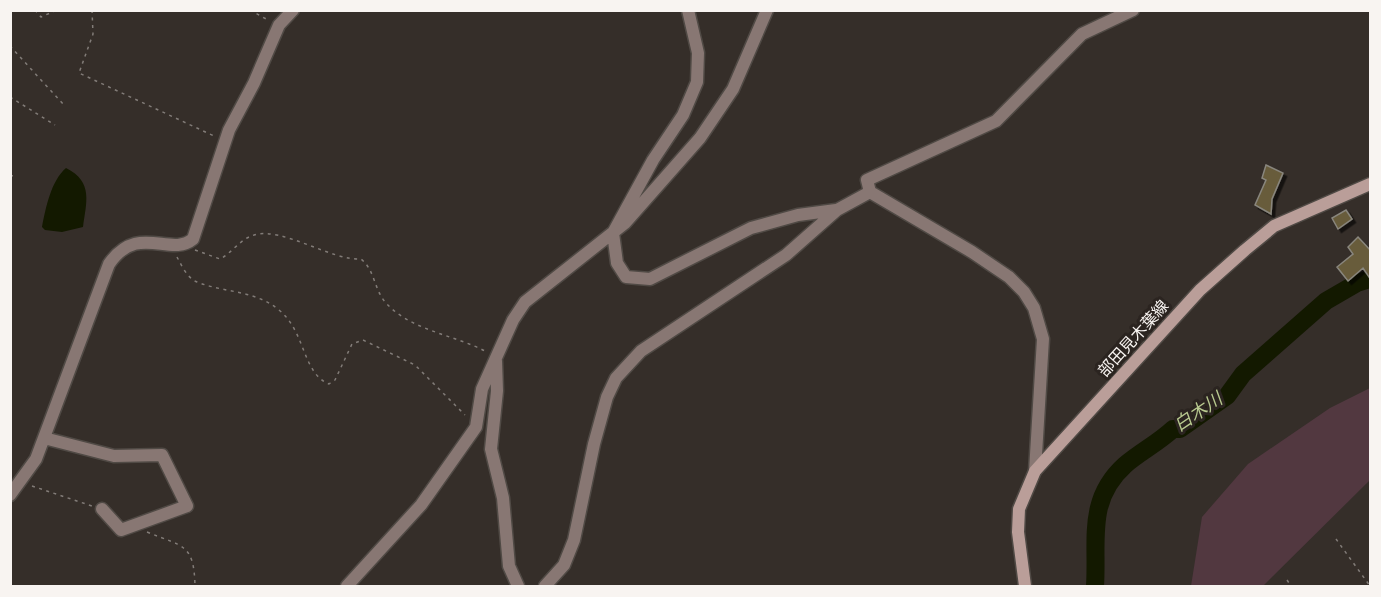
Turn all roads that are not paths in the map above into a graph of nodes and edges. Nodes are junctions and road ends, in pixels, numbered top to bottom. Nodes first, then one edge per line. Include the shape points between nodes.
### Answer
1 (293, 10) edge
2 (688, 10) edge
3 (768, 10) edge
4 (1133, 10) edge
5 (1371, 184) edge
6 (870, 192) junction
7 (837, 210) junction
8 (613, 233) junction
9 (494, 356) junction
10 (44, 438) junction
11 (1035, 471) junction
12 (10, 495) edge
13 (102, 509) road end
14 (347, 586) edge
15 (518, 586) edge
16 (545, 586) edge
17 (1024, 586) edge

1 - 10 street via 279,25 225,142 197,231 189,242 181,245 136,243 121,249 109,264
2 - 8 street via 698,53 697,82 683,115 652,160
3 - 8 street via 733,89 716,117 661,184
4 - 6 street via 1082,34 996,121 881,172 867,180
5 - 11 main road, 部田見木葉線 via 1274,226 1245,250 1200,290
6 - 7 street
6 - 11 street via 1009,277 1034,308 1043,339
7 - 8 street via 751,228 650,279 626,278 617,263
7 - 16 street via 786,255 641,351 616,378 594,444 574,540 564,565
8 - 9 street via 525,302
9 - 14 street via 482,389 477,427 421,505
9 - 15 street via 497,391 491,449 502,498 509,566
10 - 12 street via 36,459
10 - 13 street via 114,456 162,455 187,506 121,530
11 - 17 main road, 部田見木葉線 via 1019,509

